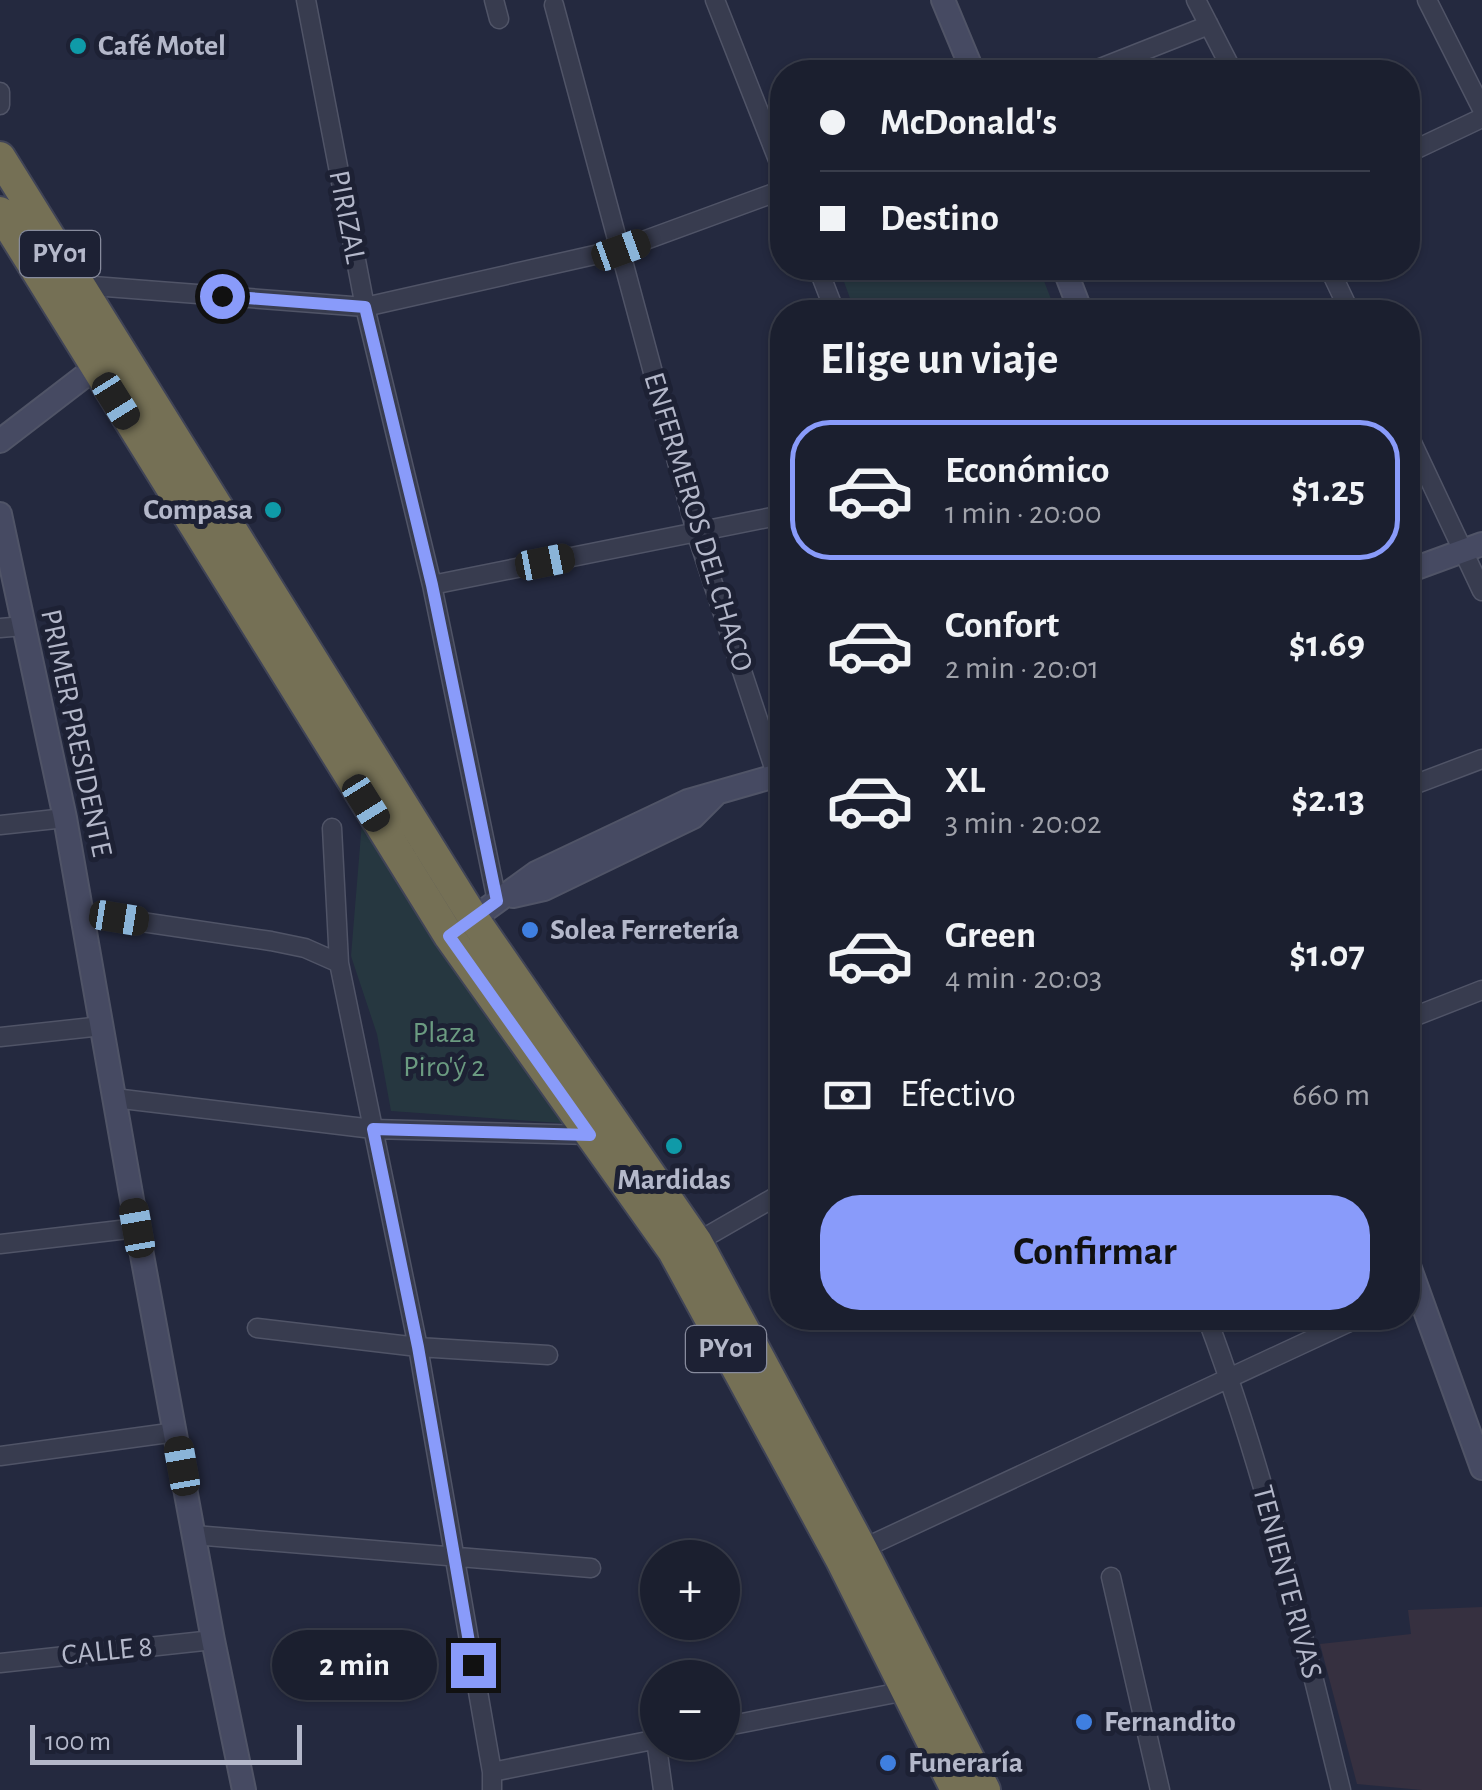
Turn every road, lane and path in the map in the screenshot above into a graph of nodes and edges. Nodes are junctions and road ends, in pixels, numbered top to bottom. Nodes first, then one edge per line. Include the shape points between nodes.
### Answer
1 (306, 0) edge
2 (494, 0) edge
3 (714, 0) edge
4 (943, 0) edge
5 (1196, 0) edge
6 (1426, 0) edge
7 (554, 5) dead end
8 (498, 20) dead end
9 (1209, 25) junction
10 (968, 60) edge
11 (1120, 60) edge
12 (1227, 60) edge
13 (0, 92) edge
14 (0, 105) edge
15 (1482, 109) edge
16 (1482, 118) edge
17 (770, 140) edge
18 (1420, 147) edge
19 (0, 157) edge
20 (770, 194) edge
21 (0, 212) edge
22 (621, 250) junction
23 (80, 286) junction
24 (365, 307) junction
25 (108, 359) junction
26 (0, 441) edge
27 (1420, 455) edge
28 (0, 514) edge
29 (770, 517) edge
30 (696, 532) junction
31 (1472, 547) edge
32 (1420, 566) edge
33 (432, 585) junction
34 (1482, 590) edge
35 (12, 627) edge
36 (770, 748) edge
37 (1482, 759) edge
38 (770, 782) edge
39 (1420, 782) edge
40 (64, 818) junction
41 (0, 825) edge
42 (332, 828) dead end
43 (81, 912) junction
44 (480, 914) junction
45 (339, 963) junction
46 (1482, 990) edge
47 (1420, 1014) edge
48 (102, 1026) junction
49 (0, 1037) edge
50 (114, 1098) junction
51 (373, 1129) junction
52 (590, 1135) junction
53 (770, 1199) edge
54 (137, 1228) junction
55 (698, 1242) junction
56 (0, 1244) edge
57 (1420, 1311) edge
58 (257, 1328) dead end
59 (1212, 1330) edge
60 (1331, 1330) edge
61 (418, 1347) junction
62 (548, 1355) dead end
63 (1229, 1376) junction
64 (176, 1432) junction
65 (0, 1456) edge
66 (1482, 1468) edge
67 (194, 1535) junction
68 (862, 1549) junction
69 (454, 1558) junction
70 (591, 1568) dead end
71 (1111, 1576) dead end
72 (213, 1640) junction
73 (0, 1663) edge
74 (906, 1691) junction
75 (740, 1723) edge
76 (640, 1744) edge
77 (659, 1760) edge
78 (492, 1781) edge
79 (244, 1790) edge
80 (663, 1790) edge
81 (956, 1790) edge
82 (984, 1790) edge
83 (1160, 1790) edge
84 (1342, 1790) edge

1 - 24 street, PIRIZAL
2 - 8 street
3 - 17 street
4 - 10 street
5 - 9 street
6 - 15 street
7 - 22 street, ENFERMEROS DEL CHACO
9 - 11 street
9 - 12 street
13 - 14 street
16 - 18 street
19 - 23 highway, PY01
20 - 22 street
21 - 25 highway, PY01
22 - 24 street
22 - 30 street, ENFERMEROS DEL CHACO
23 - 24 street
23 - 25 highway, PY01
24 - 33 street, PIRIZAL
25 - 26 street
25 - 44 highway, PY01 via 276,628
27 - 31 street
28 - 35 street, PRIMER PRESIDENTE
29 - 30 street
30 - 33 street
30 - 36 street, ENFERMEROS DEL CHACO
31 - 32 street
31 - 34 street
33 - 44 street, PIRIZAL
35 - 40 street, PRIMER PRESIDENTE
37 - 39 street
38 - 44 street via 718,793 693,816
40 - 41 street
40 - 43 street, PRIMER PRESIDENTE
42 - 45 street
43 - 45 street via 271,941
43 - 48 street, PRIMER PRESIDENTE
44 - 52 highway, PY01
44 - 55 highway, PY01
45 - 51 street
46 - 47 street
48 - 49 street
48 - 50 street, PRIMER PRESIDENTE
50 - 51 street
50 - 54 street, PRIMER PRESIDENTE
51 - 52 street
51 - 61 street
52 - 74 highway, PY01 via 672,1251
53 - 55 street
54 - 56 street
54 - 64 street, PRIMER PRESIDENTE
55 - 68 highway, PY01
57 - 66 street
58 - 61 street
59 - 63 street, TENIENTE RIVAS
60 - 63 street
61 - 62 street
61 - 69 street
63 - 68 street
63 - 84 street, TENIENTE RIVAS
64 - 65 street
64 - 67 street, PRIMER PRESIDENTE
67 - 69 street
67 - 72 street, PRIMER PRESIDENTE
68 - 82 highway, PY01
69 - 70 street
69 - 78 street
71 - 83 street
72 - 73 street, CALLE 8
72 - 79 street, PRIMER PRESIDENTE
74 - 75 street
74 - 81 highway, PY01
76 - 78 street
77 - 80 street

